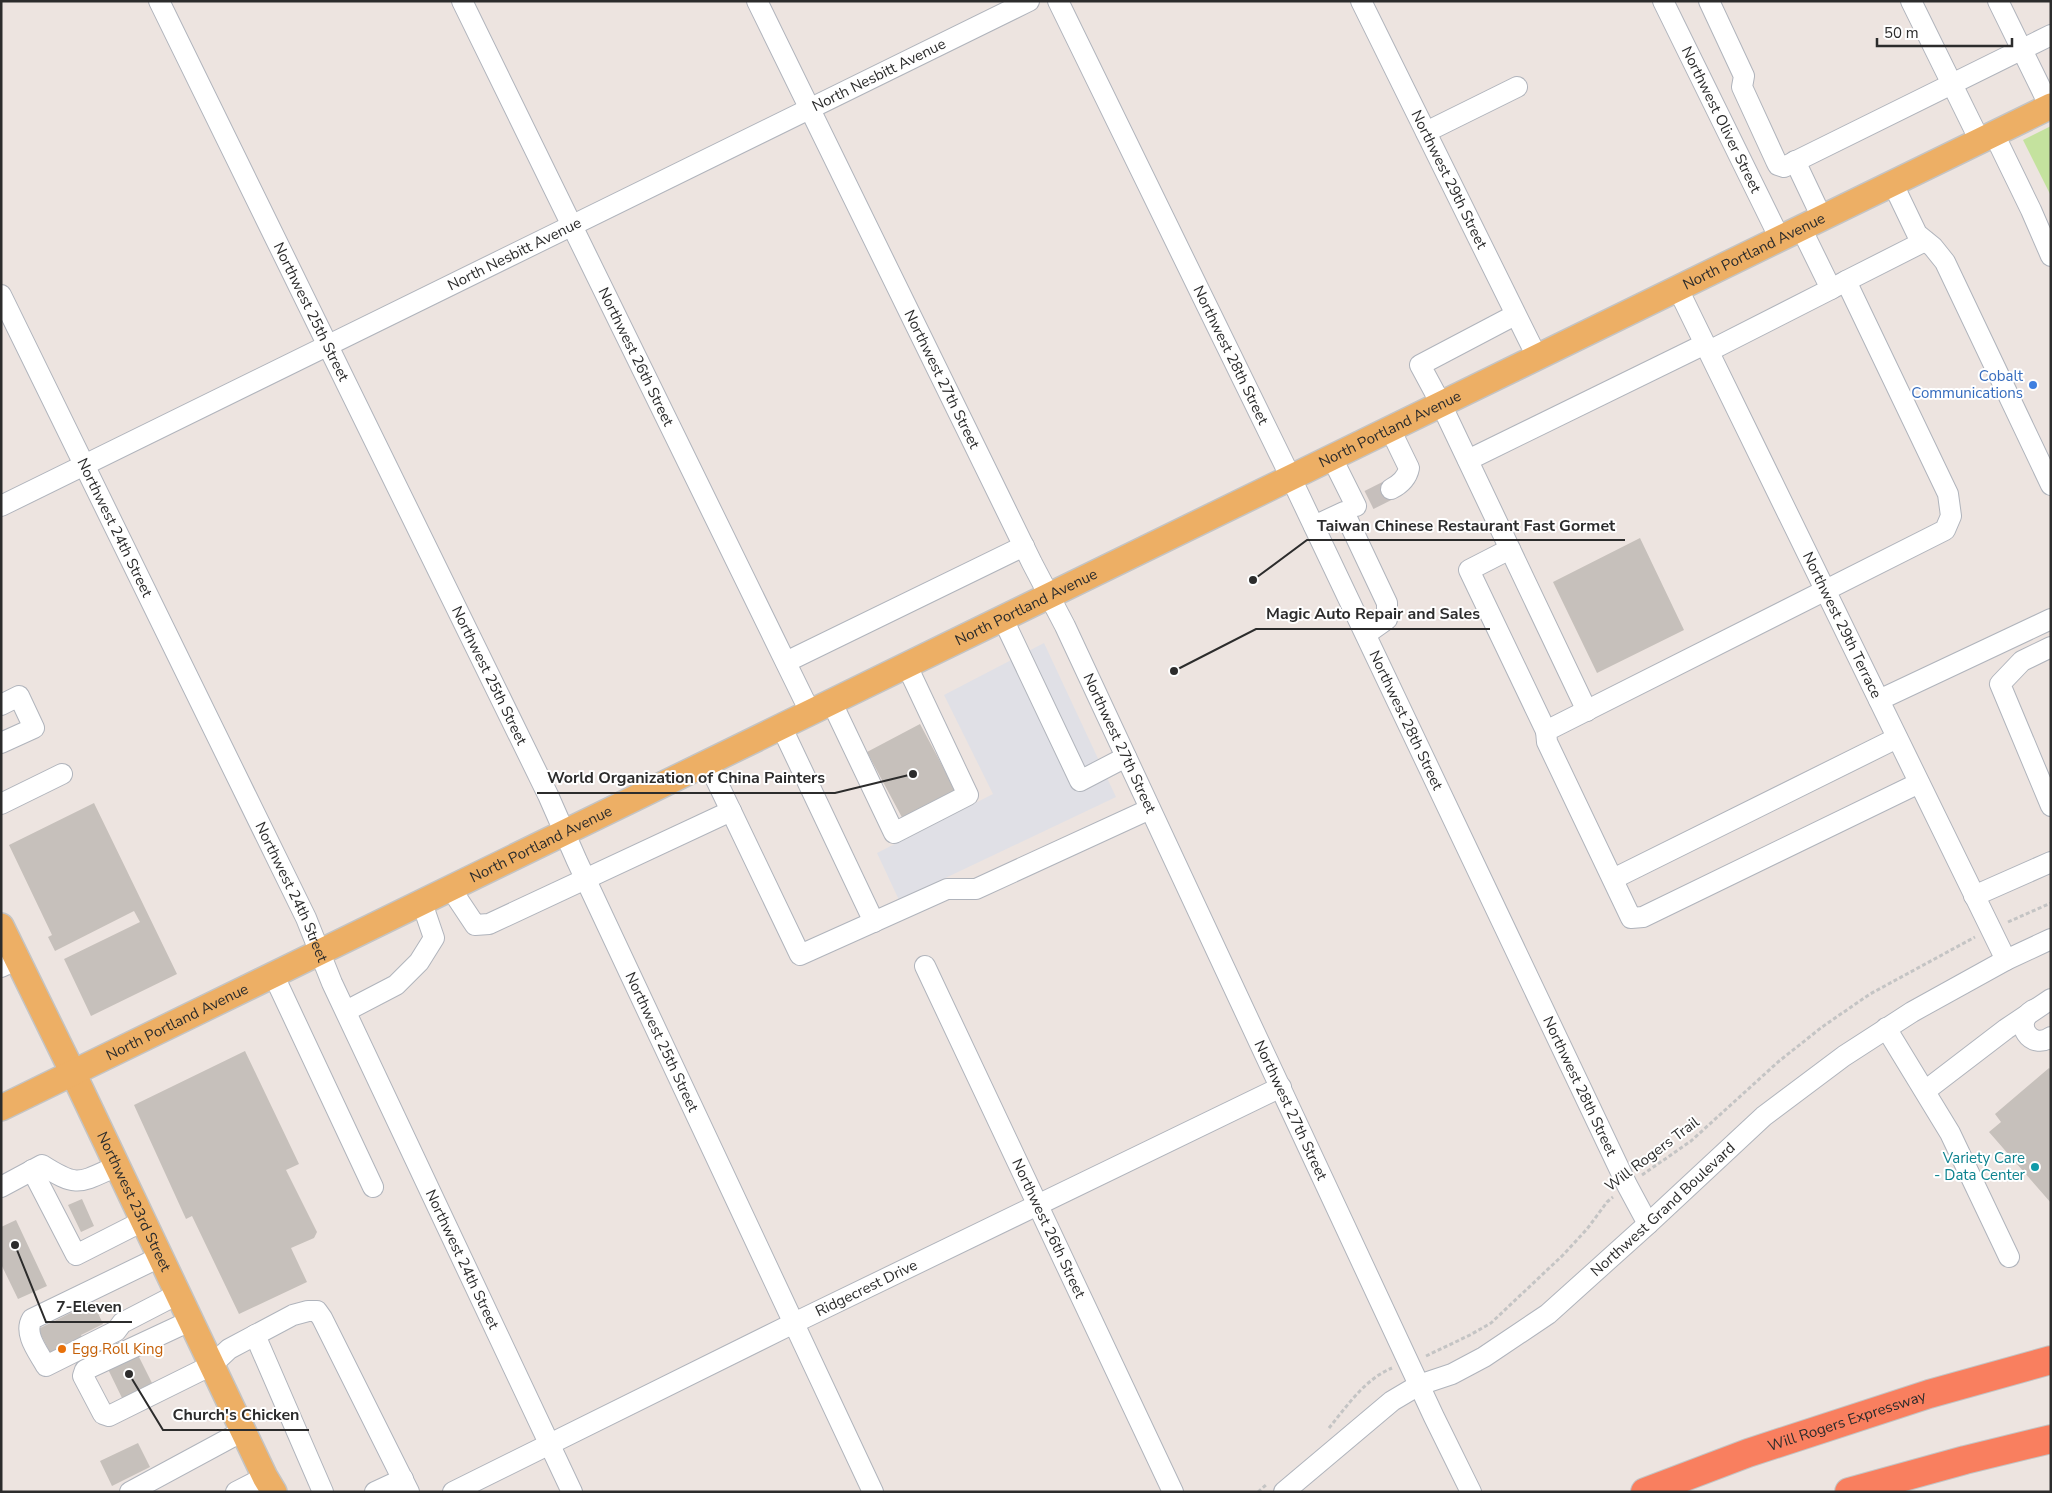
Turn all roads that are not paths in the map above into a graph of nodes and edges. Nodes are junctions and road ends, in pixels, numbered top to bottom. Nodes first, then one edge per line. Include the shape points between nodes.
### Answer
1 (159, 1) edge
2 (462, 1) edge
3 (757, 1) edge
4 (1029, 1) edge
5 (1058, 1) edge
6 (1361, 1) edge
7 (1663, 1) edge
8 (1709, 1) edge
9 (1911, 1) edge
10 (1998, 1) edge
11 (2051, 35) edge
12 (2022, 48) junction
13 (1952, 83) junction
14 (1517, 87) dead end
15 (1742, 88) junction
16 (1712, 102) junction
17 (2050, 106) edge
18 (809, 108) junction
19 (1426, 132) junction
20 (1987, 138) junction
21 (1787, 163) junction
22 (1751, 179) junction
23 (1893, 184) junction
24 (572, 225) junction
25 (1801, 228) junction
26 (1925, 241) junction
27 (2051, 256) edge
28 (1838, 285) junction
29 (1678, 289) junction
30 (1, 295) edge
31 (1515, 315) junction
32 (327, 345) junction
33 (1707, 348) junction
34 (1537, 357) junction
35 (1441, 404) junction
36 (1390, 429) junction
37 (1332, 458) junction
38 (1468, 460) junction
39 (84, 464) junction
40 (1291, 478) junction
41 (2051, 485) edge
42 (1390, 489) tunnel mouth
43 (1, 506) edge
44 (1357, 506) junction
45 (1314, 526) junction
46 (1024, 546) junction
47 (1510, 549) junction
48 (1370, 567) junction
49 (1338, 577) junction
50 (1826, 592) junction
51 (1050, 596) junction
52 (1003, 619) junction
53 (2051, 619) edge
54 (1366, 634) junction
55 (2051, 647) edge
56 (786, 662) junction
57 (907, 666) junction
58 (1879, 700) junction
59 (1, 705) edge
60 (821, 708) junction
61 (1587, 711) junction
62 (782, 728) junction
63 (1546, 731) junction
64 (1897, 738) junction
65 (1, 744) edge
66 (1126, 757) junction
67 (708, 763) junction
68 (62, 774) dead end
69 (1919, 783) junction
70 (1, 804) edge
71 (2051, 806) edge
72 (1150, 809) junction
73 (731, 811) junction
74 (564, 833) junction
75 (2051, 862) edge
76 (585, 878) junction
77 (1613, 880) junction
78 (451, 889) junction
79 (1974, 896) junction
80 (422, 903) junction
81 (874, 922) junction
82 (1, 926) edge
83 (2051, 940) edge
84 (320, 954) junction
85 (2006, 960) junction
86 (9, 963) edge
87 (925, 966) dead end
88 (274, 976) junction
89 (2041, 1009) edge
90 (346, 1012) junction
91 (1886, 1028) junction
92 (2051, 1037) edge
93 (73, 1073) junction
94 (1281, 1088) junction
95 (1925, 1091) junction
96 (1, 1108) edge
97 (117, 1166) junction
98 (32, 1170) junction
99 (1, 1187) edge
100 (373, 1187) dead end
101 (1037, 1205) junction
102 (143, 1221) junction
103 (1648, 1224) junction
104 (160, 1257) junction
105 (2009, 1257) dead end
106 (178, 1294) junction
107 (190, 1320) junction
108 (794, 1323) junction
109 (255, 1335) junction
110 (2051, 1360) edge
111 (212, 1365) junction
112 (1419, 1386) junction
113 (243, 1431) junction
114 (2051, 1439) edge
115 (550, 1443) junction
116 (406, 1485) edge
117 (1278, 1486) edge
118 (1468, 1486) edge
119 (269, 1487) edge
120 (130, 1492) edge
121 (236, 1492) edge
122 (323, 1492) edge
123 (376, 1492) edge
124 (453, 1492) edge
125 (572, 1492) edge
126 (873, 1492) edge
127 (1173, 1492) edge
128 (1645, 1492) edge
129 (1849, 1492) edge

1 - 32 street, Northwest 25th Street
2 - 24 street, Northwest 26th Street
3 - 18 street, Northwest 27th Street
4 - 18 street, North Nesbitt Avenue
5 - 40 street, Northwest 28th Street
6 - 19 street, Northwest 29th Street
7 - 16 street, Northwest Oliver Street
8 - 15 street via 1744,76
9 - 13 street
10 - 12 street
11 - 12 street
12 - 13 street
12 - 17 street
13 - 20 street
13 - 21 street
14 - 19 street
15 - 16 street
15 - 21 street
16 - 22 street, Northwest Oliver Street
17 - 20 main road, North Portland Avenue
18 - 24 street, North Nesbitt Avenue
18 - 46 street, Northwest 27th Street
19 - 31 street, Northwest 29th Street
20 - 23 main road, North Portland Avenue
20 - 27 street via 2031,210
21 - 22 street
21 - 25 street
22 - 25 street, Northwest Oliver Street
23 - 25 main road, North Portland Avenue
23 - 26 street via 1917,234
24 - 32 street, North Nesbitt Avenue
24 - 56 street, Northwest 26th Street
25 - 28 street
25 - 29 main road, North Portland Avenue
26 - 28 street
26 - 41 street via 1944,262
28 - 33 street
28 - 50 street via 1948,494 1952,516 1945,530
29 - 33 street, Northwest 29th Terrace
29 - 34 main road, North Portland Avenue
30 - 39 street, Northwest 24th Street
31 - 34 street, Northwest 29th Street
31 - 35 street via 1420,365
32 - 39 street, North Nesbitt Avenue
32 - 74 street, Northwest 25th Street
33 - 38 street
33 - 50 street, Northwest 29th Terrace
34 - 35 main road, North Portland Avenue
35 - 36 main road, North Portland Avenue
35 - 38 street
36 - 37 main road, North Portland Avenue
36 - 42 street via 1409,468 1398,486
37 - 40 main road, North Portland Avenue
37 - 44 street
38 - 47 street
39 - 43 street, North Nesbitt Avenue
39 - 84 street, Northwest 24th Street via 306,918
40 - 45 street, Northwest 28th Street
40 - 51 main road, North Portland Avenue
44 - 45 street
44 - 48 street
45 - 49 street, Northwest 28th Street
46 - 51 street, Northwest 27th Street
46 - 56 street
47 - 61 street
47 - 63 street via 1469,570
48 - 49 street
48 - 54 street via 1387,603 1388,619
49 - 54 street, Northwest 28th Street
50 - 58 street, Northwest 29th Terrace
50 - 61 street
51 - 52 main road, North Portland Avenue
51 - 66 street, Northwest 27th Street
52 - 57 main road, North Portland Avenue
52 - 66 street via 1080,780
53 - 58 street
54 - 103 street, Northwest 28th Street
55 - 71 street via 2022,661 2000,684
56 - 60 street, Northwest 26th Street
57 - 60 main road, North Portland Avenue
57 - 60 street, Northwest 26th Street via 968,795 894,833
58 - 64 street, Northwest 29th Terrace
59 - 65 street via 19,696 34,728
60 - 62 main road, North Portland Avenue
61 - 63 street
62 - 67 main road, North Portland Avenue
62 - 81 street
63 - 77 street via 1547,742
64 - 69 street, Northwest 29th Terrace
64 - 77 street
66 - 72 street, Northwest 27th Street
67 - 73 street
67 - 74 main road, North Portland Avenue
68 - 70 street
69 - 77 street via 1643,918 1631,918
69 - 79 street, Northwest 29th Terrace
72 - 81 street via 976,889 947,889
72 - 94 street, Northwest 27th Street
73 - 76 street
73 - 81 street via 800,955
74 - 76 street, Northwest 25th Street
74 - 78 main road, North Portland Avenue
75 - 79 street
76 - 78 street via 489,924 475,924
76 - 108 street, Northwest 25th Street
78 - 80 main road, North Portland Avenue
79 - 85 street, Northwest 29th Terrace
80 - 84 main road, North Portland Avenue
80 - 90 street via 434,938 418,962 396,985
82 - 86 main road, Northwest 23rd Street
83 - 85 street, Northwest Grand Boulevard
84 - 88 main road, North Portland Avenue
84 - 90 street, Northwest 24th Street
85 - 91 street, Northwest Grand Boulevard
86 - 93 main road, Northwest 23rd Street
87 - 101 street, Northwest 26th Street
88 - 93 main road, North Portland Avenue
88 - 100 street
89 - 92 street via 2023,1027 2028,1037 2038,1042
89 - 95 street
90 - 115 street, Northwest 24th Street
91 - 95 street
91 - 103 street, Northwest Grand Boulevard via 1764,1116
93 - 96 main road, North Portland Avenue
93 - 97 main road, Northwest 23rd Street
94 - 101 street, Ridgecrest Drive
94 - 112 street, Northwest 27th Street
95 - 105 street via 1950,1133
97 - 98 street via 76,1182 64,1179 42,1165
97 - 102 main road, Northwest 23rd Street
98 - 99 street
98 - 102 street via 76,1255
101 - 108 street, Ridgecrest Drive
101 - 127 street, Northwest 26th Street
102 - 104 main road, Northwest 23rd Street
103 - 112 street, Northwest Grand Boulevard via 1548,1314 1484,1357
104 - 106 main road, Northwest 23rd Street
104 - 106 street via 32,1319 30,1336 46,1366 116,1331 122,1323
106 - 107 main road, Northwest 23rd Street
107 - 111 main road, Northwest 23rd Street
107 - 111 street via 85,1370 83,1376 103,1414 109,1416
108 - 115 street, Ridgecrest Drive
108 - 126 street, Northwest 25th Street
109 - 111 street via 229,1349
109 - 116 street via 293,1315 317,1311
109 - 122 street
110 - 128 highway, Will Rogers Expressway via 1928,1394 1748,1453
111 - 113 main road, Northwest 23rd Street
112 - 117 street, Northwest Grand Boulevard via 1392,1401
112 - 118 street, Northwest 27th Street
113 - 119 main road, Northwest 23rd Street
113 - 120 street
114 - 129 highway
115 - 124 street, Ridgecrest Drive
115 - 125 street, Northwest 24th Street
116 - 123 street
119 - 121 street

